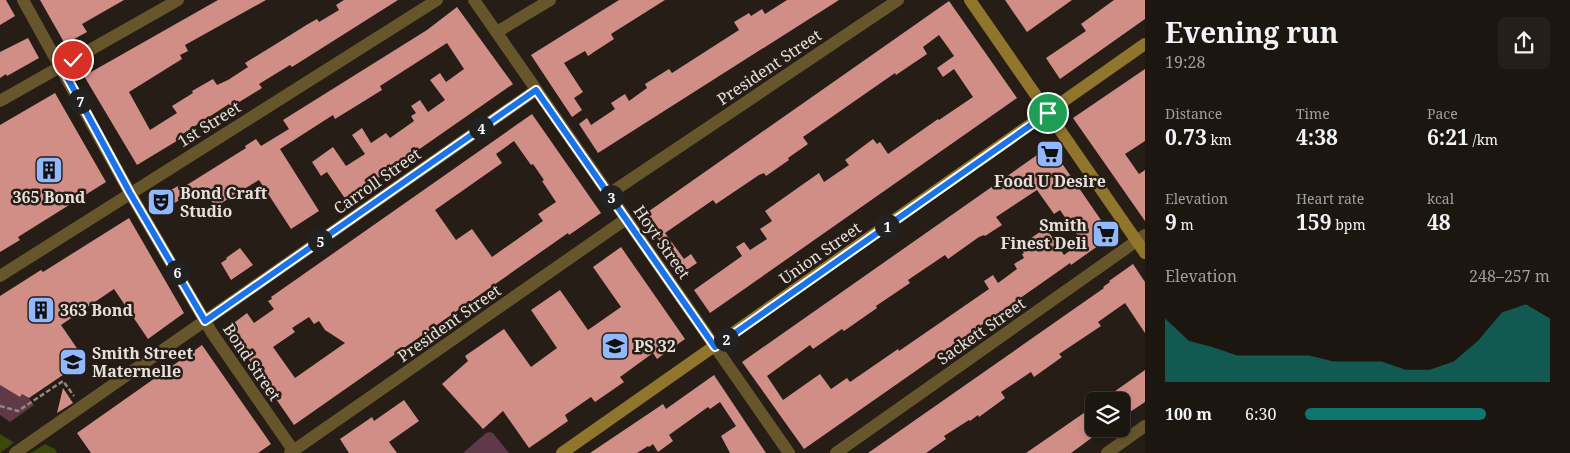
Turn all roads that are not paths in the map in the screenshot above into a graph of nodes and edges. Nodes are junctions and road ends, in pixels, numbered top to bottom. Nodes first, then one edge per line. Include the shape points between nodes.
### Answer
1 (23, 0) edge
2 (178, 0) edge
3 (437, 0) edge
4 (474, 0) edge
5 (550, 0) edge
6 (898, 0) edge
7 (970, 0) edge
8 (497, 32) junction
9 (1145, 44) edge
10 (61, 66) junction
11 (536, 90) junction
12 (0, 101) edge
13 (1048, 113) junction
14 (130, 193) junction
15 (609, 194) junction
16 (626, 218) junction
17 (1141, 238) edge
18 (1145, 253) edge
19 (0, 276) edge
20 (205, 321) junction
21 (715, 347) junction
22 (1145, 426) edge
23 (292, 452) edge
24 (15, 453) edge
25 (562, 453) edge
26 (789, 453) edge
27 (836, 453) edge
28 (1107, 453) edge

1 - 10 street, Bond Street
2 - 10 street
3 - 14 street, 1st Street
4 - 8 street, Hoyt Street
5 - 8 street
6 - 15 street, President Street
7 - 13 street
8 - 11 street, Hoyt Street
9 - 13 street, Union Street
10 - 12 street
10 - 14 street, Bond Street
11 - 15 street, Hoyt Street
11 - 20 street, Carroll Street
13 - 17 street
13 - 21 street, Union Street
14 - 19 street, 1st Street
14 - 20 street, Bond Street
15 - 16 street, Hoyt Street
16 - 21 street, Hoyt Street
16 - 23 street, President Street
17 - 18 street
17 - 27 street, Sackett Street
20 - 23 street, Bond Street
20 - 24 street, Carroll Street
21 - 25 street, Union Street
21 - 26 street, Hoyt Street
22 - 28 street

